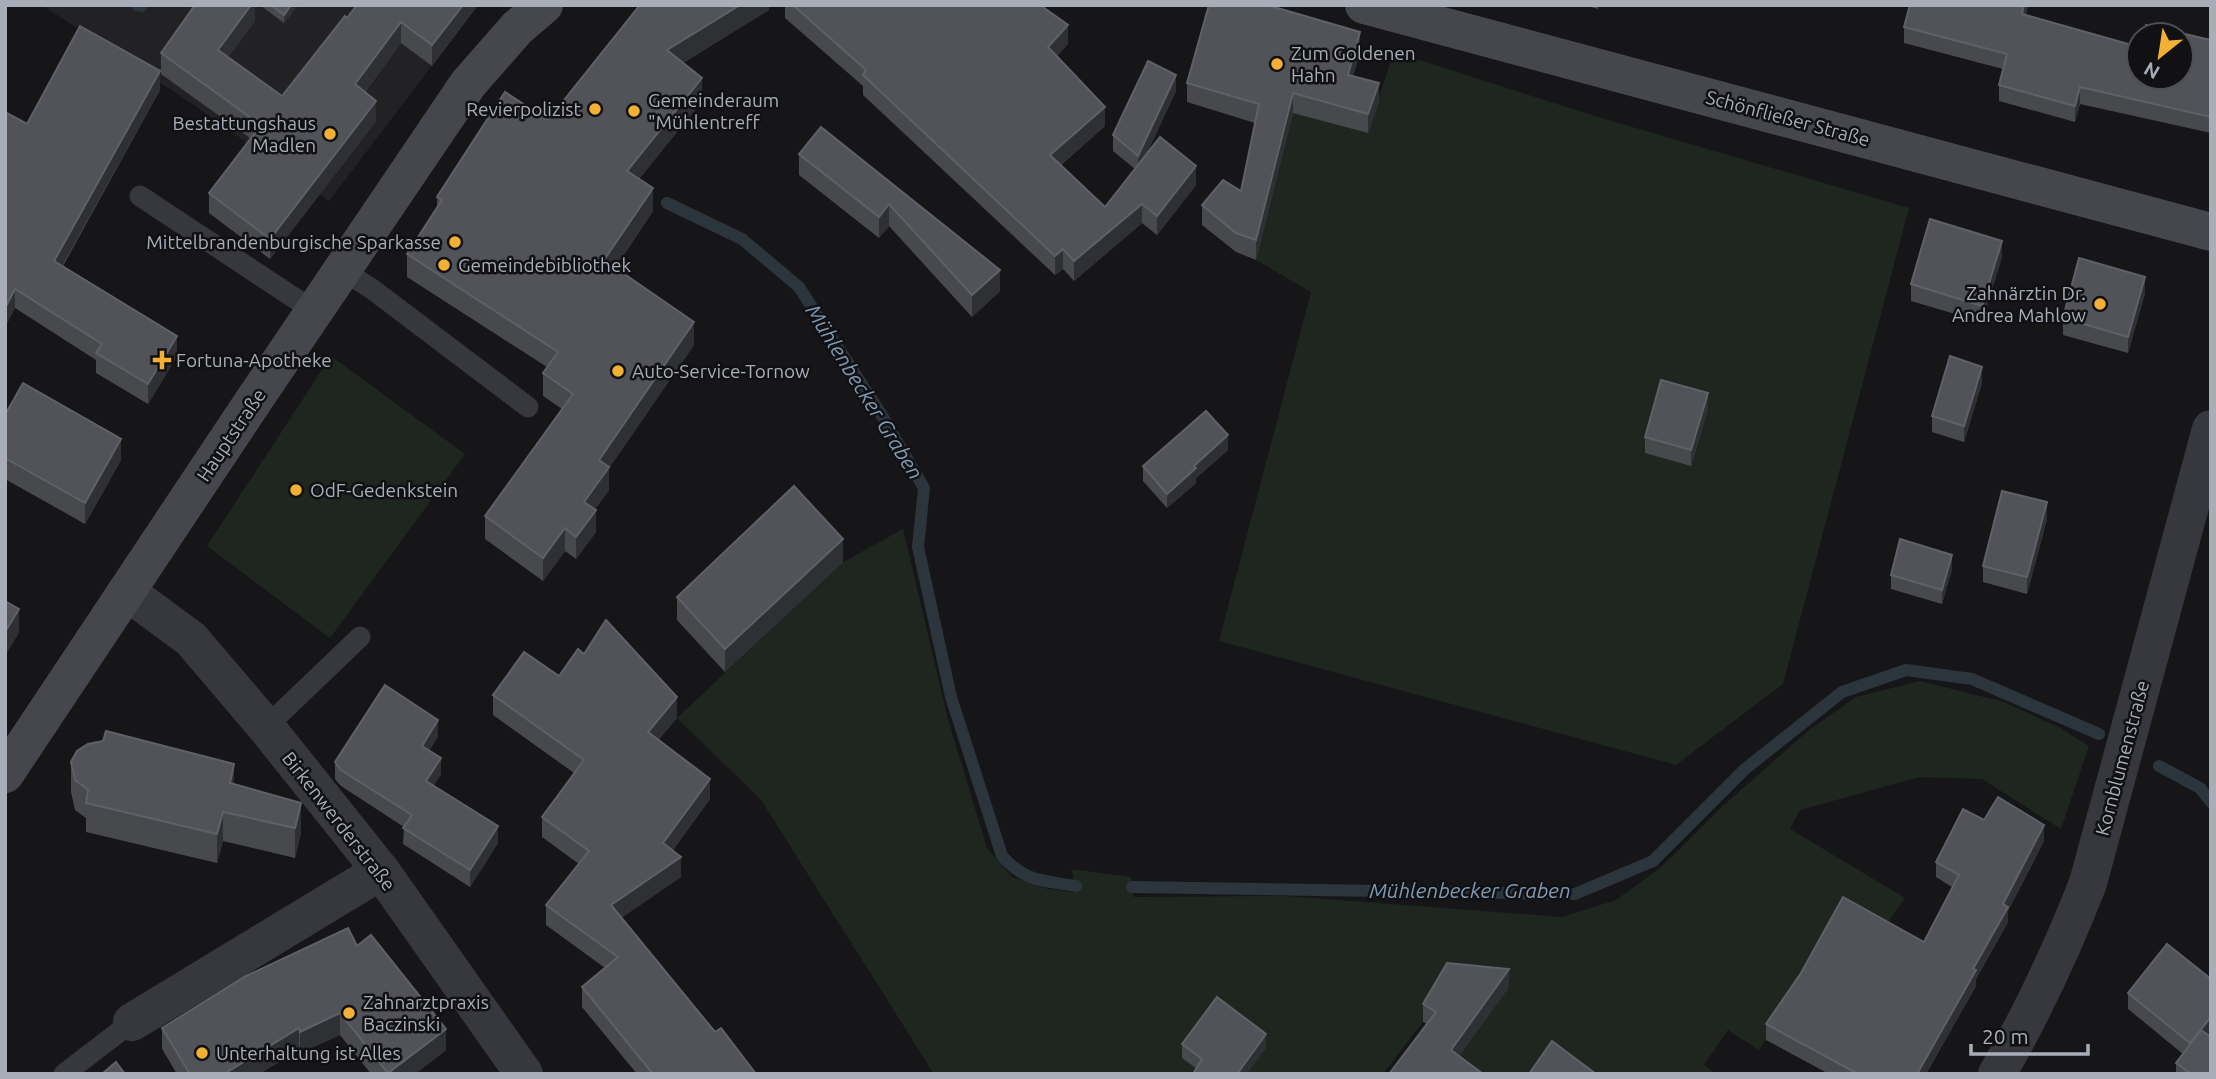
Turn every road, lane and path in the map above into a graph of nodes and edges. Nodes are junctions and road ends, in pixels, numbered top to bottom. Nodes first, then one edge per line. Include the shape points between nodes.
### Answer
1 (544, 5) edge
2 (1364, 5) edge
3 (139, 196) dead end
4 (2211, 232) edge
5 (342, 270) junction
6 (314, 311) junction
7 (528, 407) dead end
8 (2211, 429) edge
9 (127, 592) junction
10 (360, 637) dead end
11 (266, 727) junction
12 (5, 775) edge
13 (381, 871) junction
14 (132, 1022) joint
15 (64, 1074) edge
16 (524, 1074) edge
17 (1997, 1074) edge

1 - 5 main road, Hauptstraße via 517,28 468,84
2 - 4 main road, Schönfließer Straße
3 - 6 lane
5 - 6 main road, Hauptstraße
5 - 7 lane
6 - 9 main road, Hauptstraße
8 - 17 street, Kornblumenstraße via 2088,883 2038,1001
9 - 11 street, Birkenwerderstraße via 191,639
9 - 12 main road, Hauptstraße
10 - 11 lane
11 - 13 street, Birkenwerderstraße
13 - 14 street
13 - 16 street, Birkenwerderstraße
14 - 15 lane

